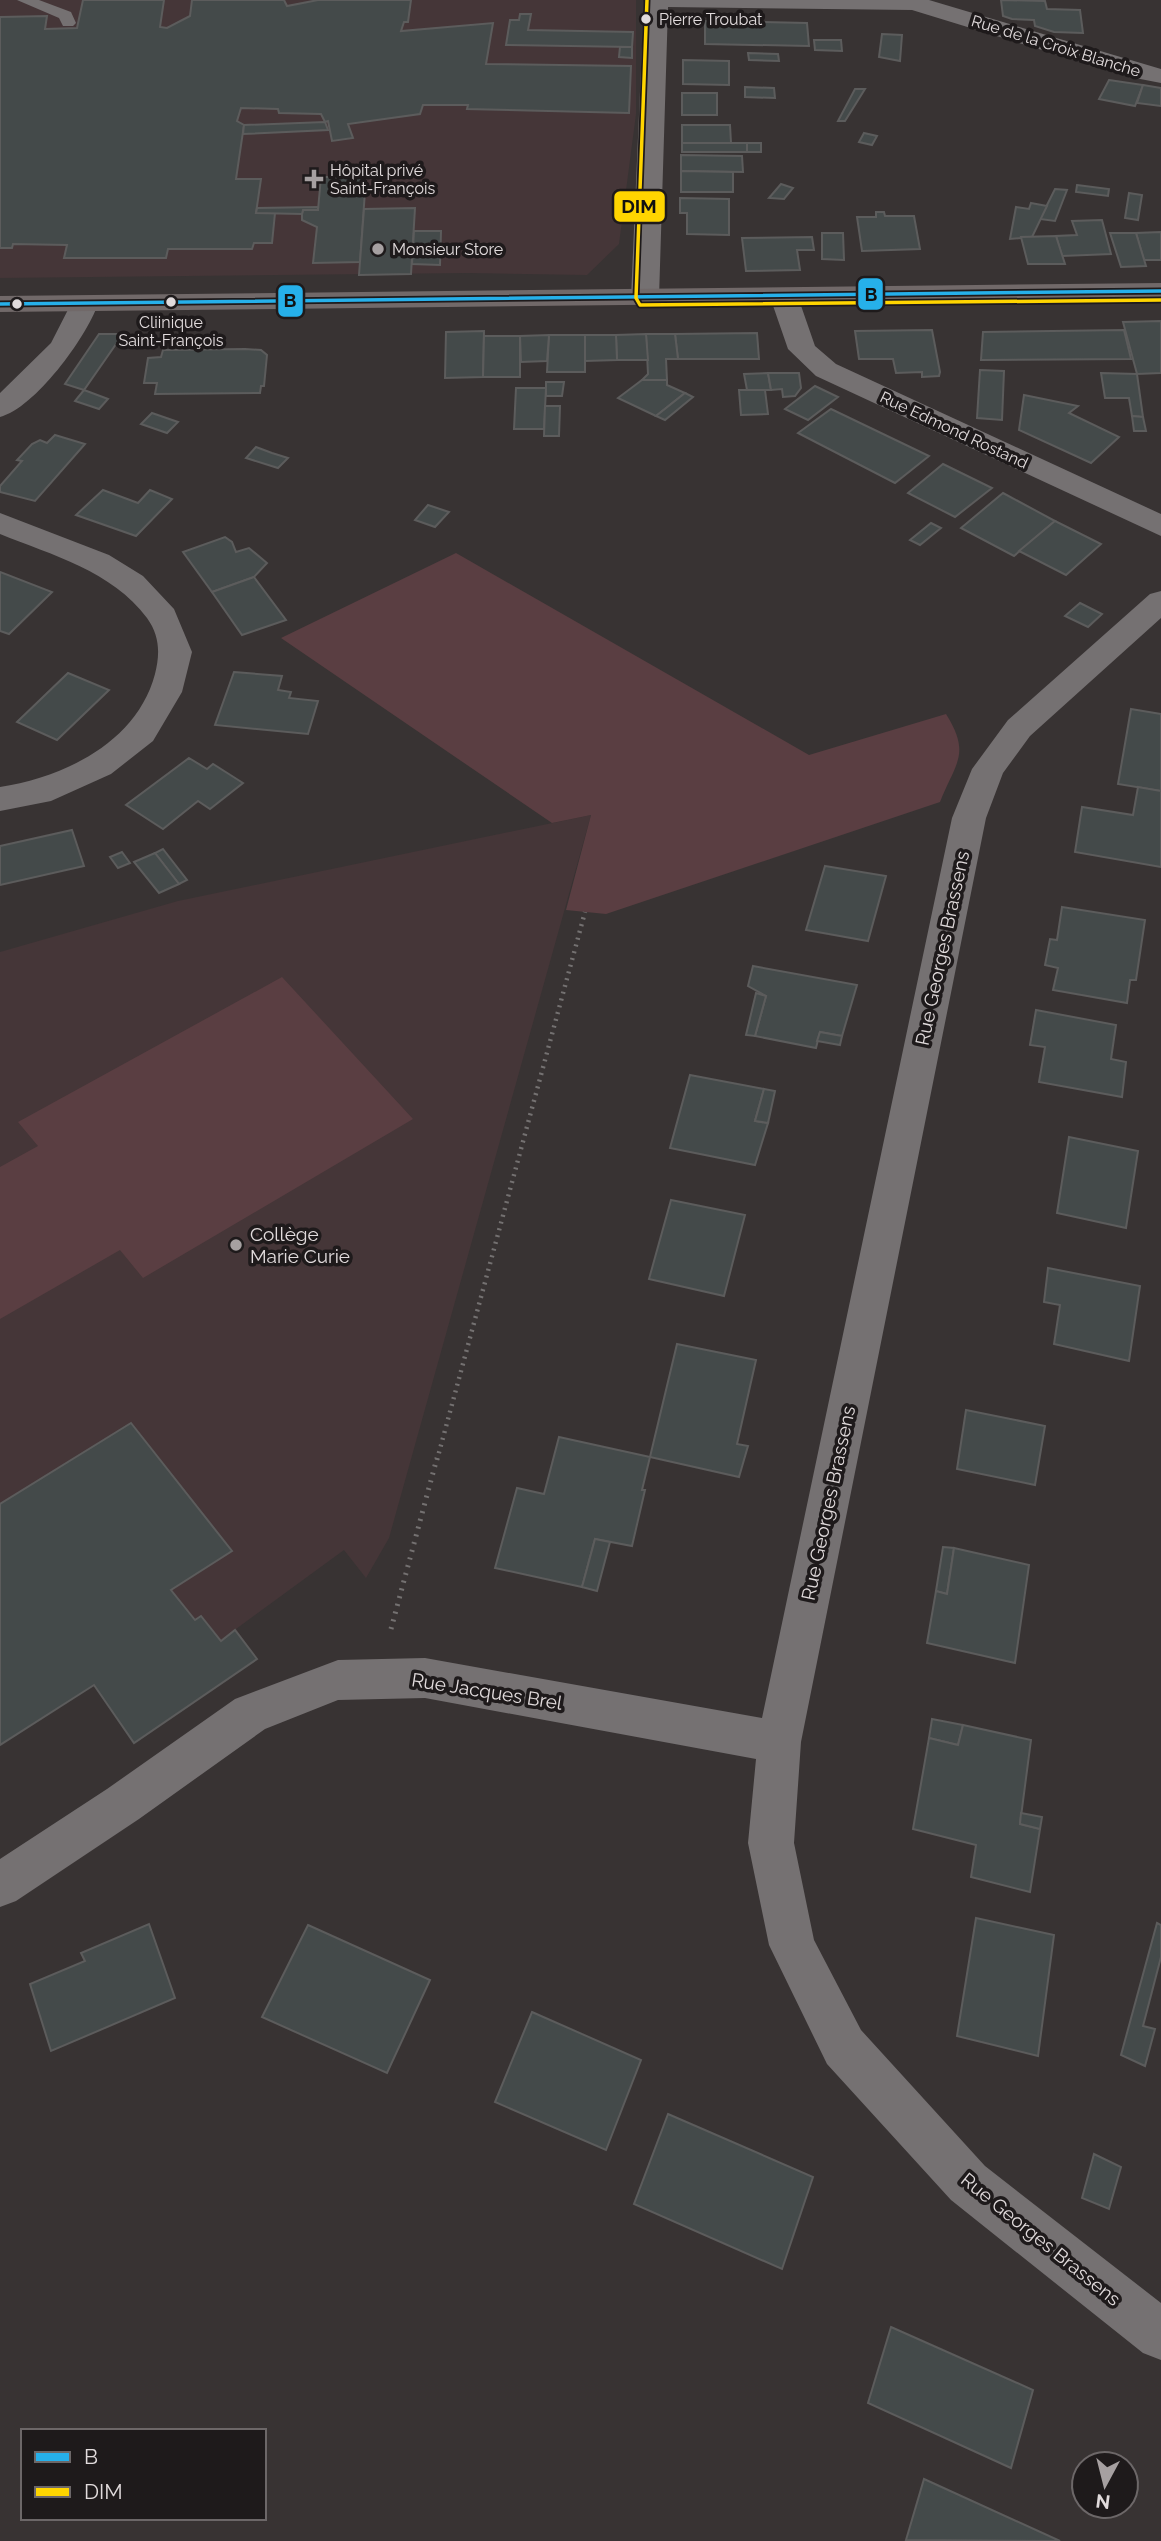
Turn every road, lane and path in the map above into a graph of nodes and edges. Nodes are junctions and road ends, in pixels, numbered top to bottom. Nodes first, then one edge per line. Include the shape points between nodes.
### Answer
1 (25, 0) edge
2 (658, 0) edge
3 (68, 23) dead end
4 (1161, 76) edge
5 (1161, 291) edge
6 (784, 297) junction
7 (645, 298) junction
8 (0, 304) edge
9 (84, 304) junction
10 (0, 408) edge
11 (0, 523) edge
12 (1161, 526) edge
13 (1161, 601) edge
14 (0, 799) edge
15 (585, 912) dead end
16 (378, 1677) junction
17 (779, 1742) junction
18 (0, 1885) edge
19 (1161, 2335) edge

1 - 3 lane via 66,15
2 - 4 street, Rue de la Croix Blanche via 914,4
2 - 7 street
5 - 6 main road
6 - 7 main road
6 - 12 street, Rue Edmond Rostand via 802,349 826,370
7 - 9 main road
8 - 9 main road
9 - 10 street via 64,348
11 - 14 street via 98,562 132,583 163,616 176,652 166,692 142,733 99,766 39,793
13 - 17 street, Rue Georges Brassens via 1019,728 988,769 969,818
15 - 16 path
16 - 17 street, Rue Jacques Brel via 425,1678
16 - 18 street, Rue Jacques Brel via 338,1681 250,1714
17 - 19 street, Rue Georges Brassens via 771,1843 792,1945 844,2047 968,2183

